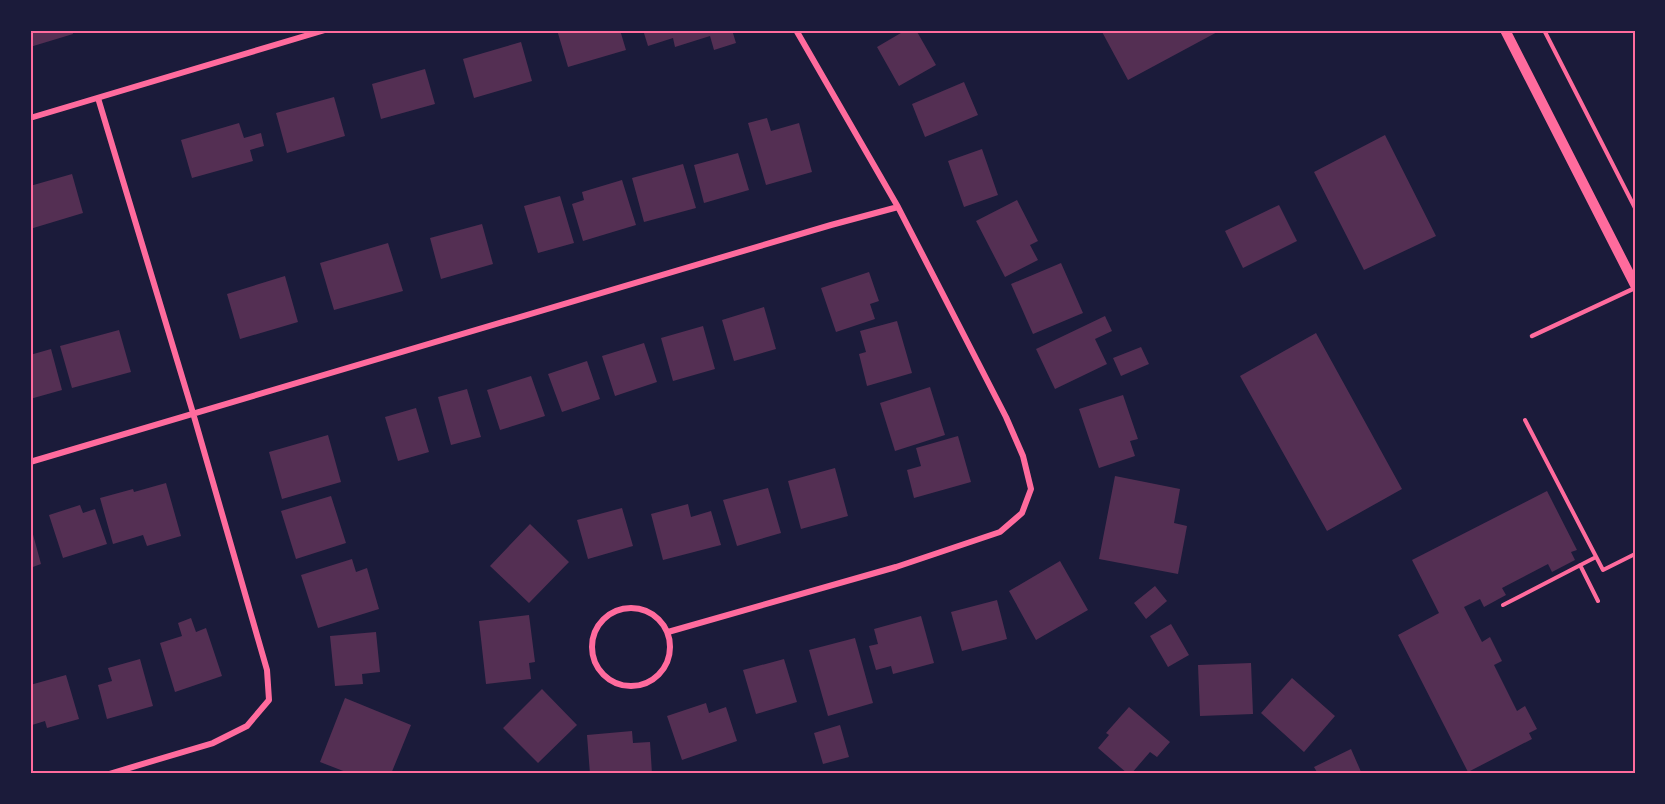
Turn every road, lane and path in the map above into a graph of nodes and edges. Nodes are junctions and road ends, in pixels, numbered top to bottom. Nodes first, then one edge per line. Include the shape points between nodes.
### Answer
1 (325, 30) edge
2 (796, 30) edge
3 (1505, 30) edge
4 (1544, 30) edge
5 (98, 98) junction
6 (30, 118) edge
7 (898, 207) junction
8 (1635, 208) edge
9 (1635, 286) edge
10 (1532, 336) dead end
11 (193, 413) junction
12 (1525, 420) dead end
13 (30, 462) edge
14 (1635, 554) edge
15 (1596, 557) junction
16 (1580, 565) junction
17 (1598, 601) dead end
18 (1503, 605) dead end
19 (668, 632) junction
20 (110, 774) edge

1 - 5 street
2 - 7 street
3 - 9 street
4 - 8 path
5 - 6 street
5 - 11 street
7 - 11 street
7 - 19 street via 1023,456 1031,489 1022,513 1000,532 897,567
9 - 10 lane
11 - 13 street
11 - 20 street via 267,670 269,700 247,726 213,743
12 - 15 path
14 - 15 path via 1603,570
15 - 16 path
16 - 17 path
16 - 18 path
19 - 19 street via 656,617 639,608 626,608 603,620 596,630 593,656 606,677 618,684 643,684 654,679 669,658

